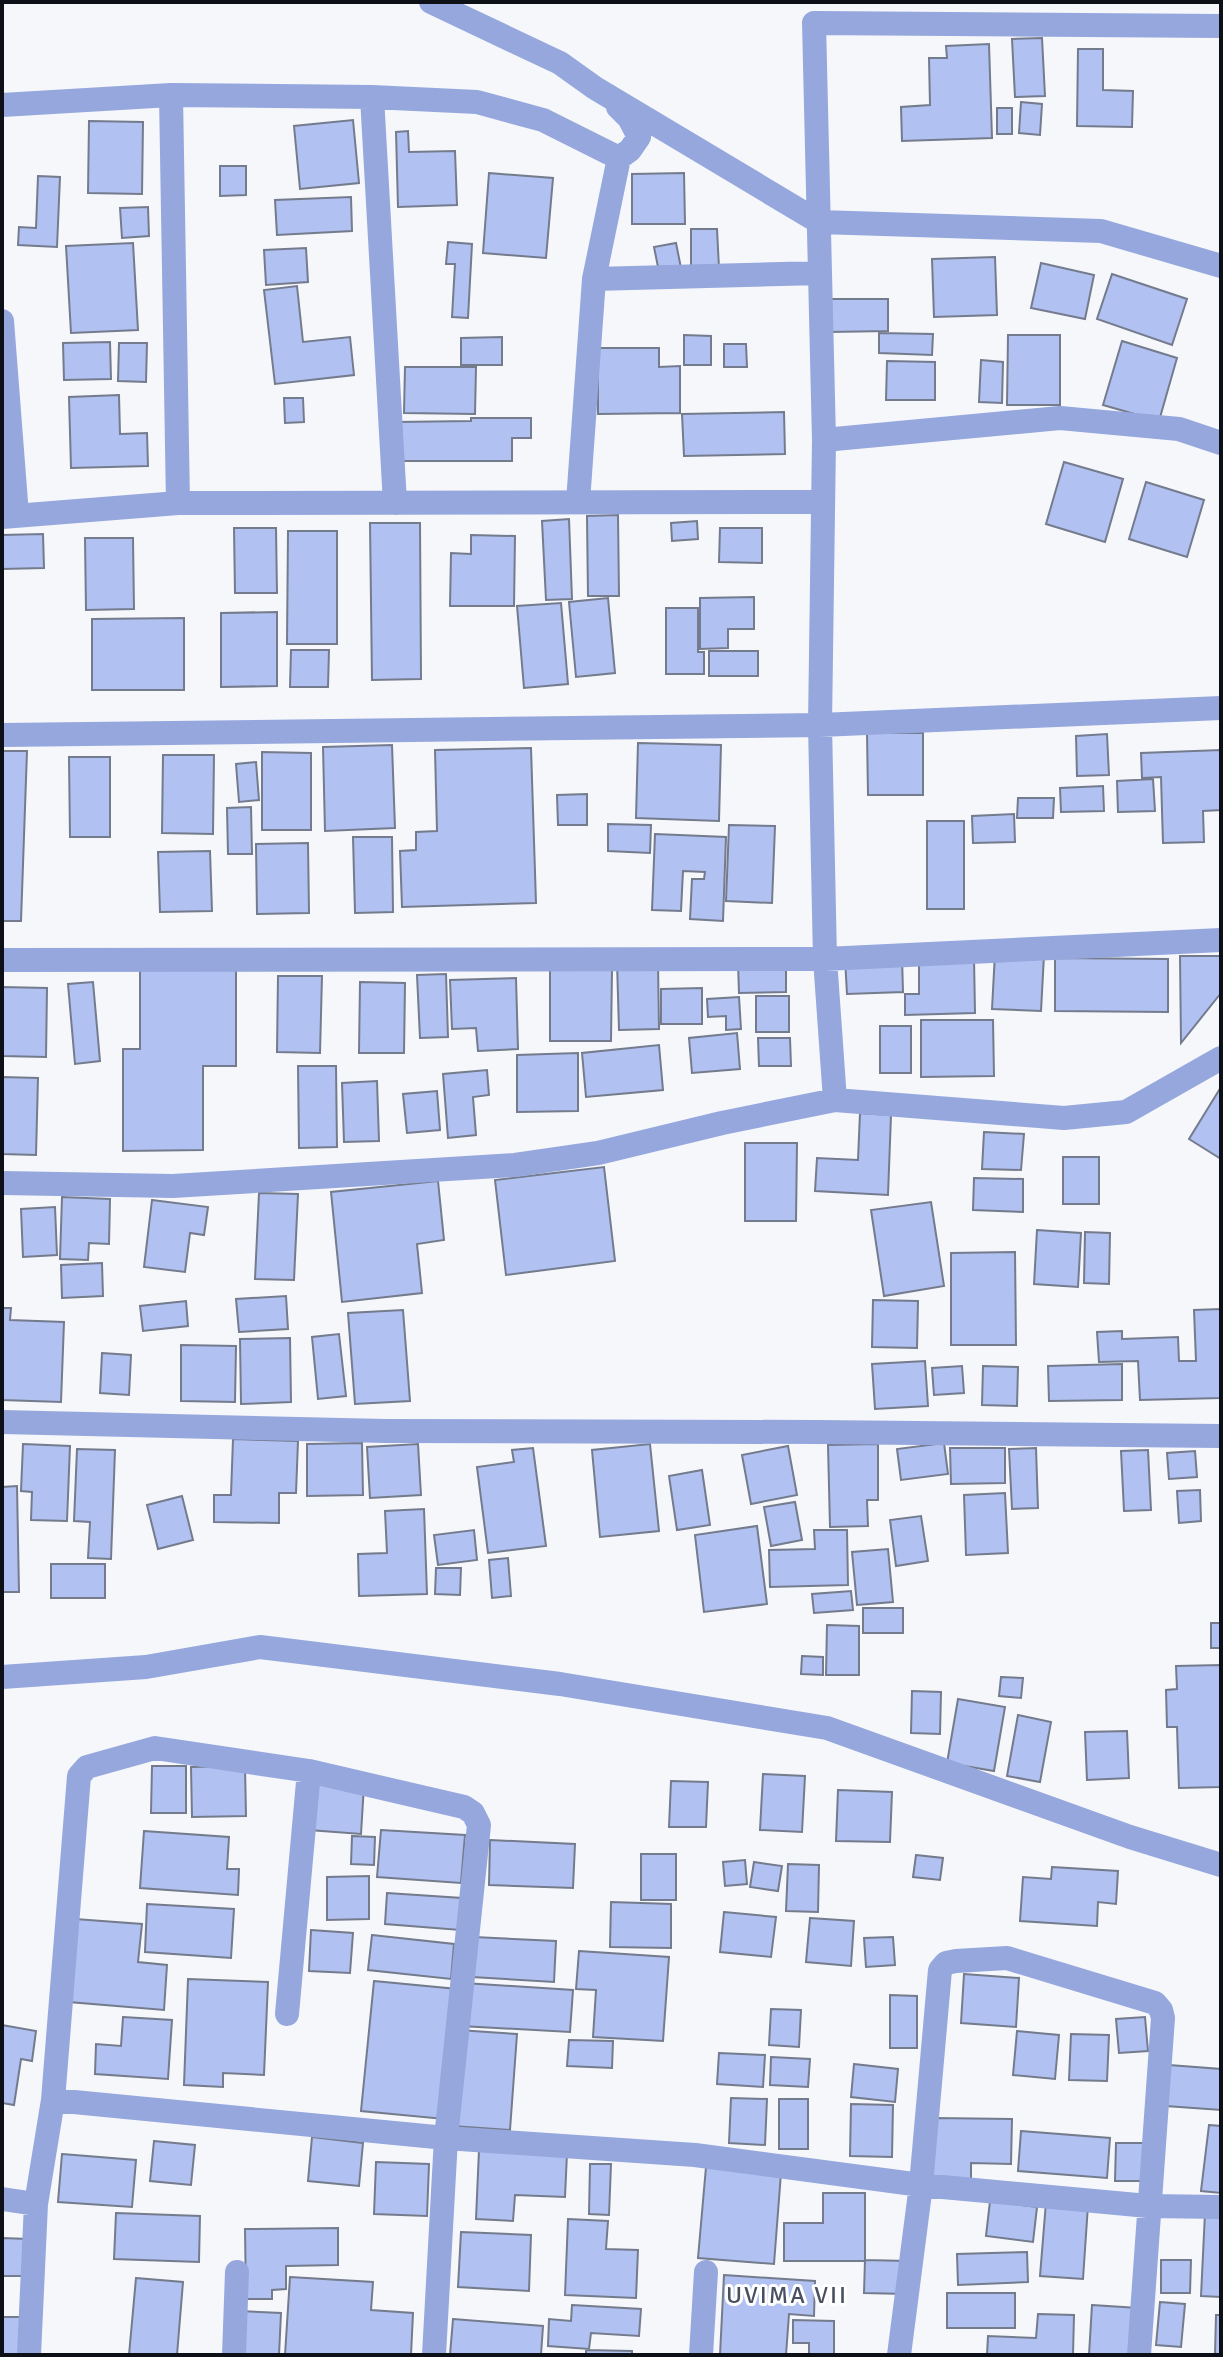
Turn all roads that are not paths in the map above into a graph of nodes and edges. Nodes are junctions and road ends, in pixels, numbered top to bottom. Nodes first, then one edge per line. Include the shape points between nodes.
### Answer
1 (431, 2) edge
2 (814, 12) edge
3 (1221, 26) edge
4 (595, 88) junction
5 (171, 95) junction
6 (372, 97) junction
7 (2, 105) edge
8 (619, 158) junction
9 (819, 222) junction
10 (1221, 266) edge
11 (819, 273) junction
12 (594, 279) junction
13 (2, 321) edge
14 (824, 440) junction
15 (1221, 443) edge
16 (578, 502) junction
17 (823, 502) junction
18 (178, 503) junction
19 (395, 503) junction
20 (10, 516) edge
21 (1221, 708) edge
22 (820, 725) junction
23 (2, 735) edge
24 (1221, 940) edge
25 (825, 959) junction
26 (2, 960) edge
27 (1221, 1058) edge
28 (835, 1100) junction
29 (2, 1183) edge
30 (2, 1422) edge
31 (1221, 1436) edge
32 (2, 1677) edge
33 (309, 1771) junction
34 (1221, 1865) edge
35 (287, 2014) dead end
36 (53, 2100) junction
37 (446, 2138) junction
38 (921, 2185) junction
39 (2, 2199) edge
40 (36, 2204) junction
41 (1148, 2206) junction
42 (1221, 2207) edge
43 (237, 2272) dead end
44 (706, 2272) dead end
45 (29, 2355) edge
46 (234, 2355) edge
47 (434, 2355) edge
48 (701, 2355) edge
49 (899, 2355) edge
50 (1139, 2355) edge

1 - 4 street via 560,63
2 - 3 street
2 - 9 street
4 - 8 street via 629,118 639,137
4 - 9 street
5 - 6 street
5 - 7 street
5 - 18 street
6 - 8 street via 477,102 543,120
6 - 19 street
8 - 12 street
9 - 10 street via 1101,231
9 - 11 street
11 - 12 street
11 - 14 street
12 - 16 street
13 - 20 street
14 - 15 street via 1060,418 1179,429
14 - 17 street
16 - 17 street
16 - 19 street
17 - 22 street
18 - 19 street
18 - 20 street
21 - 22 street
22 - 23 street
22 - 25 street
24 - 25 street
25 - 26 street
25 - 28 street
27 - 28 street via 1126,1112 1064,1118
28 - 29 street via 598,1153 515,1165 173,1186
30 - 31 street via 402,1431
32 - 34 street via 146,1667 260,1647 560,1684 827,1728
33 - 35 street
33 - 36 street via 155,1748 87,1767 79,1776
33 - 37 street via 464,1807 479,1825
36 - 37 street
36 - 40 street
37 - 38 street via 695,2155
37 - 47 street
38 - 41 street
38 - 41 street via 940,1970 956,1961 1007,1958 1155,2003 1161,2010
38 - 49 street
39 - 40 street
40 - 45 street
41 - 42 street
41 - 50 street
43 - 46 street
44 - 48 street

